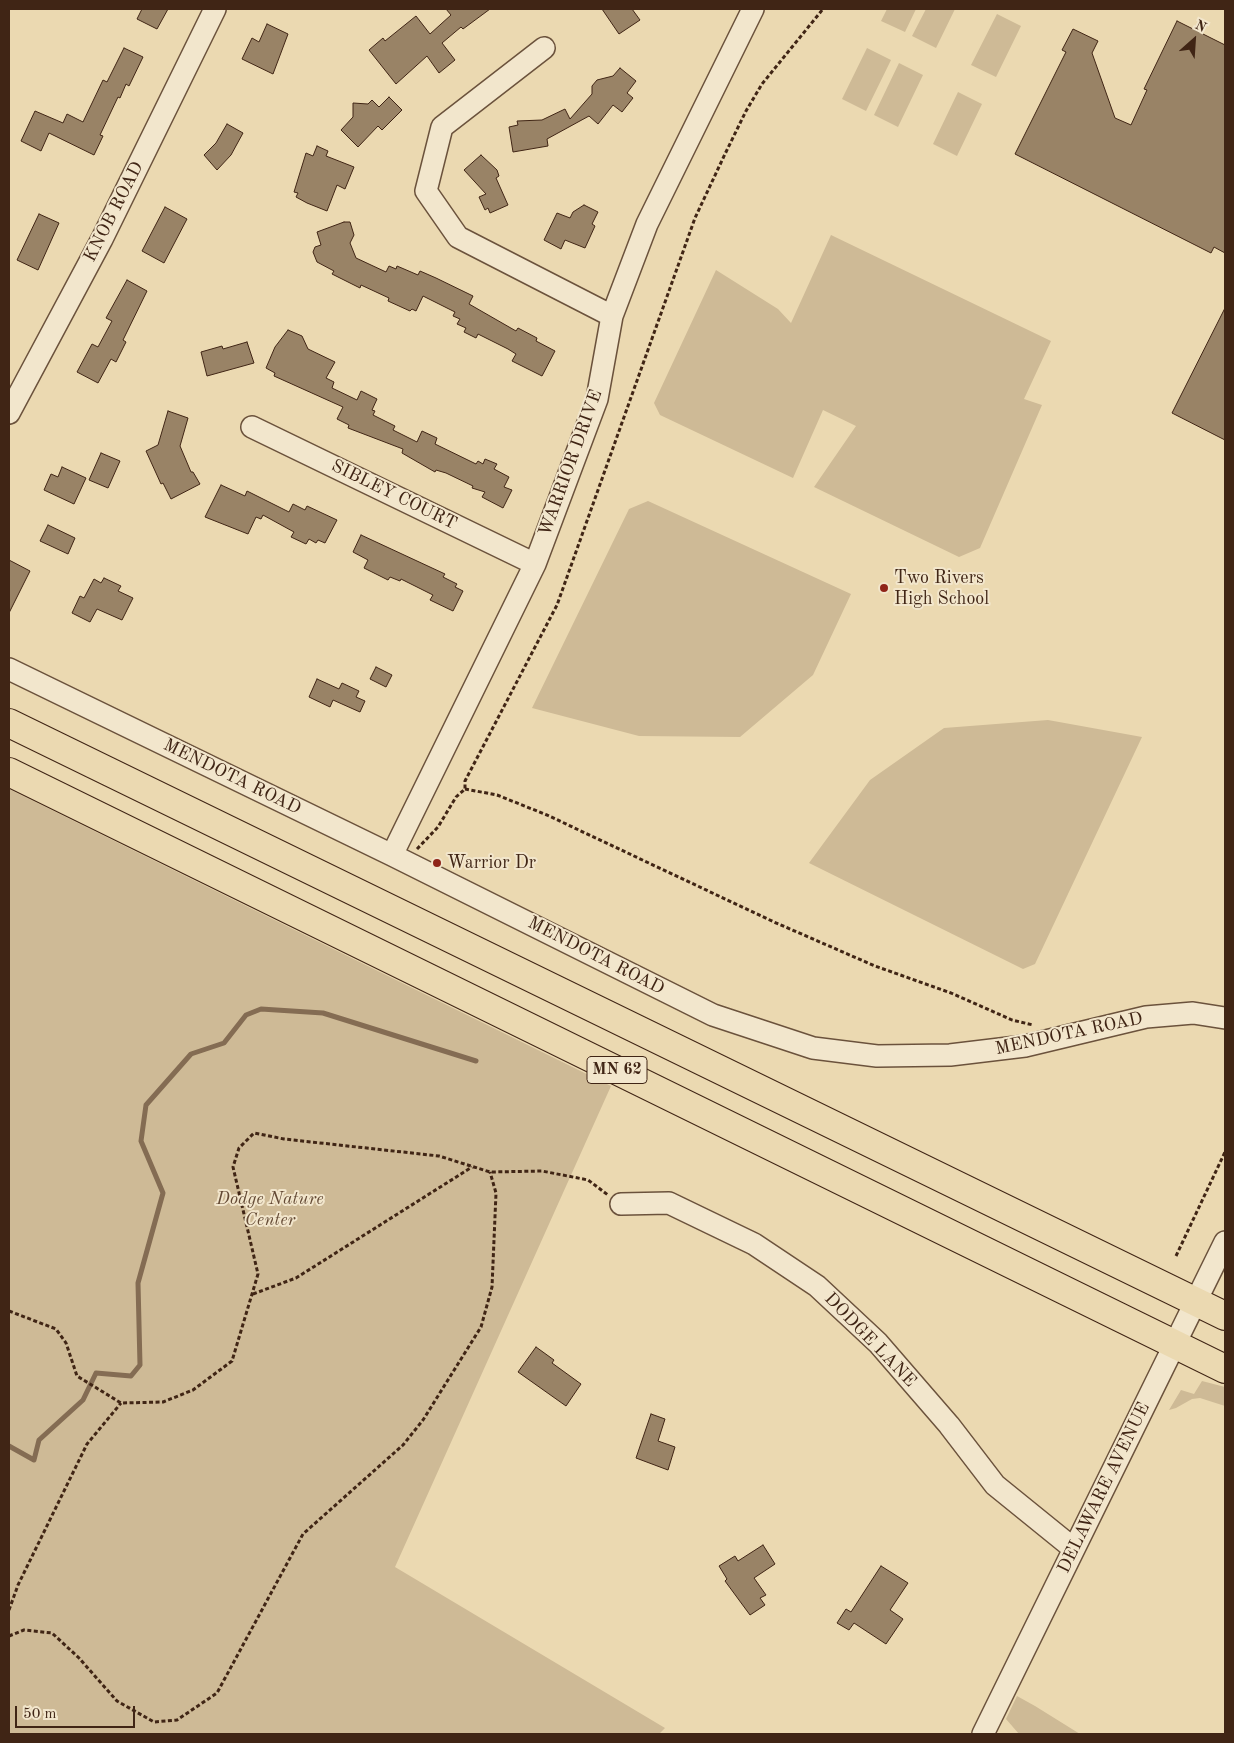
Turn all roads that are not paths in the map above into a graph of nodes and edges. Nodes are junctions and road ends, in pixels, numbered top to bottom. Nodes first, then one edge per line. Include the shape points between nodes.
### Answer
1 (215, 9) edge
2 (753, 9) edge
3 (544, 48) dead end
4 (612, 316) junction
5 (9, 414) edge
6 (252, 427) dead end
7 (535, 564) junction
8 (9, 669) edge
9 (9, 723) edge
10 (9, 772) edge
11 (392, 855) junction
12 (1225, 1018) edge
13 (621, 1204) road end
14 (1225, 1242) edge
15 (1196, 1302) junction
16 (1225, 1316) edge
17 (1175, 1344) junction
18 (1225, 1369) edge
19 (1074, 1549) junction
20 (983, 1734) edge

1 - 5 street, KNOB ROAD via 102,239
2 - 4 street, WARRIOR DRIVE via 647,224
3 - 4 street via 442,127 426,191 458,237
4 - 7 street, WARRIOR DRIVE via 597,400
6 - 7 street, SIBLEY COURT
7 - 11 street, WARRIOR DRIVE
8 - 11 street, MENDOTA ROAD
9 - 15 highway, MN 62
10 - 17 highway, MN 62
11 - 12 street, MENDOTA ROAD via 713,1015 813,1048 877,1056 950,1056 1025,1046 1146,1017 1193,1013
13 - 19 street, DODGE LANE via 669,1203 754,1244 817,1286 878,1343 996,1485
14 - 15 street, DELAWARE AVENUE
15 - 16 highway, MN 62
15 - 17 street, DELAWARE AVENUE
17 - 18 highway, MN 62
17 - 19 street, DELAWARE AVENUE
19 - 20 street, DELAWARE AVENUE

